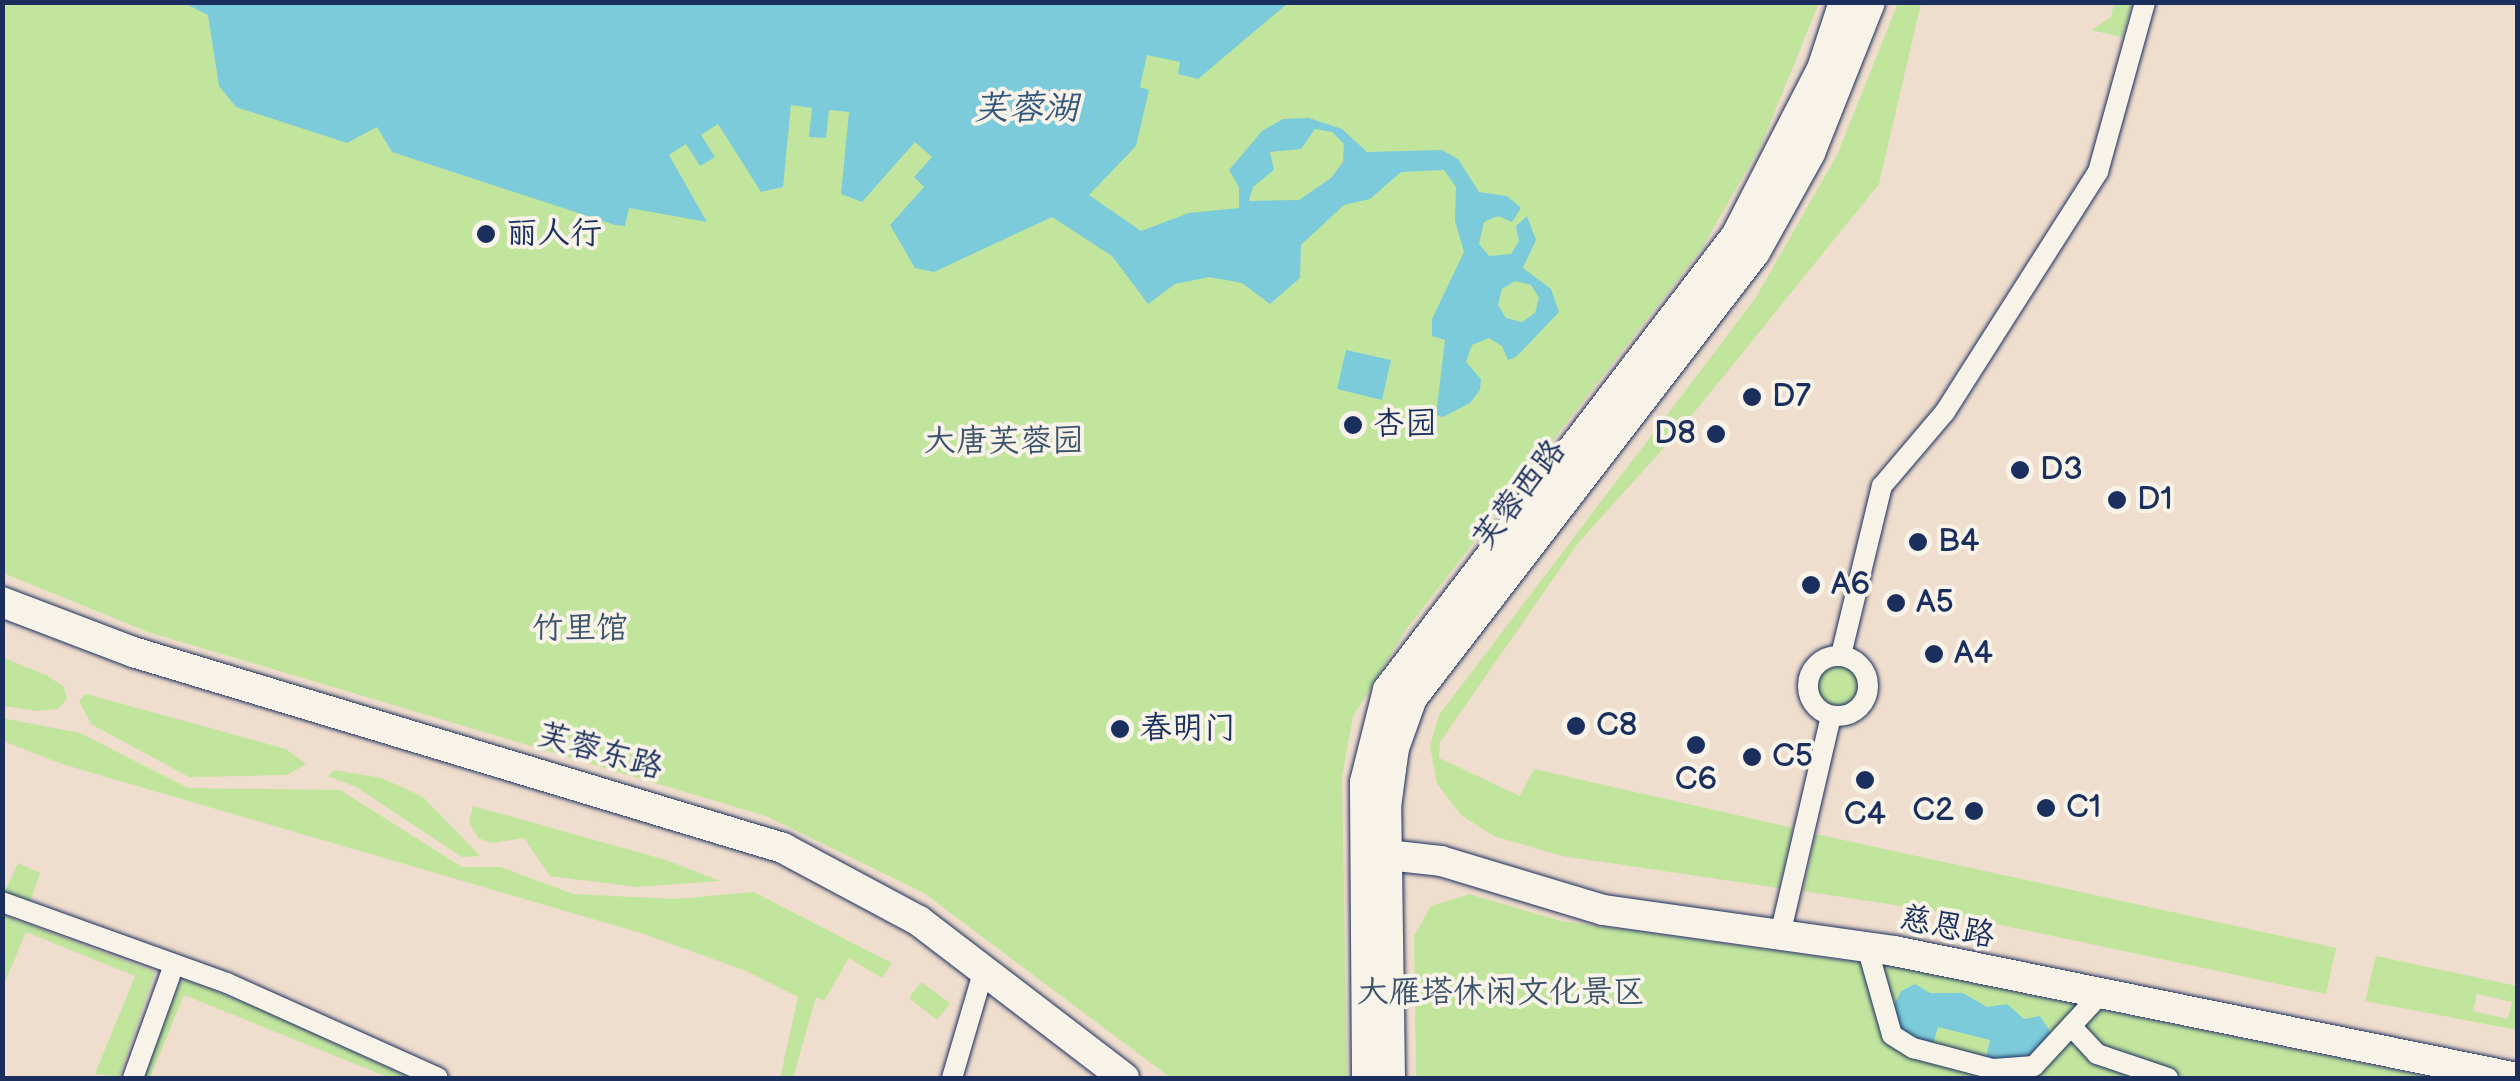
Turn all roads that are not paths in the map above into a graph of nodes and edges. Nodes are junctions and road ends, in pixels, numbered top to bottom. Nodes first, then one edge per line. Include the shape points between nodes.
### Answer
1 (1844, 2) edge
2 (1870, 2) edge
3 (2146, 2) edge
4 (2, 602) edge
5 (1841, 655) junction
6 (1832, 716) junction
7 (1375, 853) junction
8 (2, 902) edge
9 (1780, 935) junction
10 (1867, 947) junction
11 (174, 965) junction
12 (984, 969) junction
13 (2098, 997) junction
14 (2072, 1027) junction
15 (133, 1078) edge
16 (438, 1078) edge
17 (952, 1078) edge
18 (1124, 1078) edge
19 (1367, 1078) edge
20 (1390, 1078) edge
21 (2168, 1078) edge
22 (2516, 1078) edge

1 - 7 main road, 芙蓉西路 via 1822,69 1736,236 1399,669 1370,744
2 - 7 main road, 芙蓉西路 via 1810,153 1755,252 1412,698 1388,776
3 - 5 street via 2096,175 1945,412 1882,486
4 - 12 main road, 芙蓉东路 via 133,652 744,833 884,898
5 - 6 street via 1822,660 1808,679 1811,700
5 - 6 street via 1864,670 1868,693 1856,711
6 - 9 street
7 - 9 main road, 慈恩路 via 1441,862 1603,910
7 - 19 main road, 芙蓉西路
7 - 20 main road, 芙蓉西路
8 - 11 street
9 - 10 main road, 慈恩路
10 - 13 main road, 慈恩路
10 - 14 street via 1883,1020 1905,1045 2018,1072 2041,1060
11 - 15 street
11 - 16 street
12 - 17 street
12 - 18 main road, 芙蓉东路
13 - 14 street
13 - 22 main road, 慈恩路
14 - 21 street via 2097,1054

